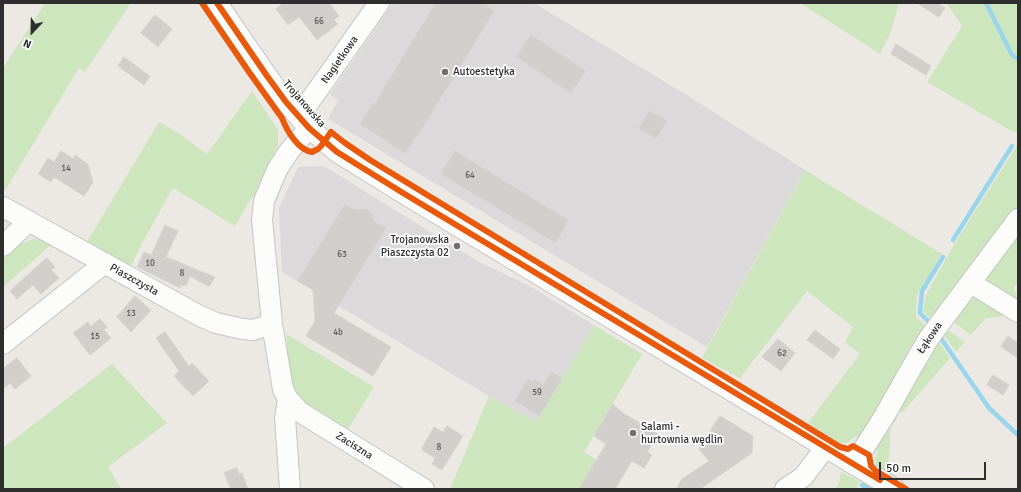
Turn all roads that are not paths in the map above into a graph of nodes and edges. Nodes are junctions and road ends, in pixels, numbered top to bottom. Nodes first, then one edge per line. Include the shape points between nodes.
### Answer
1 (217, 3) edge
2 (379, 3) edge
3 (303, 120) junction
4 (3, 207) edge
5 (1018, 219) edge
6 (29, 221) junction
7 (3, 246) edge
8 (105, 263) junction
9 (971, 283) junction
10 (1018, 312) edge
11 (272, 324) junction
12 (3, 344) edge
13 (288, 400) junction
14 (825, 448) junction
15 (854, 464) junction
16 (290, 489) edge
17 (424, 489) edge
18 (785, 489) edge
19 (895, 489) edge

1 - 3 street, Trojanowska via 286,102
2 - 3 street, Nagietkowa via 308,102
3 - 11 street via 264,200 262,220
3 - 14 street, Trojanowska via 337,152 402,194
4 - 6 street, Piaszczysta
5 - 9 street, Łąkowa
6 - 7 street
6 - 8 street, Piaszczysta
8 - 11 street, Piaszczysta via 216,324 253,330
8 - 12 street
9 - 10 street
9 - 15 street, Łąkowa via 929,338
11 - 13 street via 283,390
13 - 16 street via 285,418
13 - 17 street, Zaciszna via 300,412
14 - 15 street, Trojanowska
14 - 18 street via 803,477
15 - 19 street, Trojanowska

